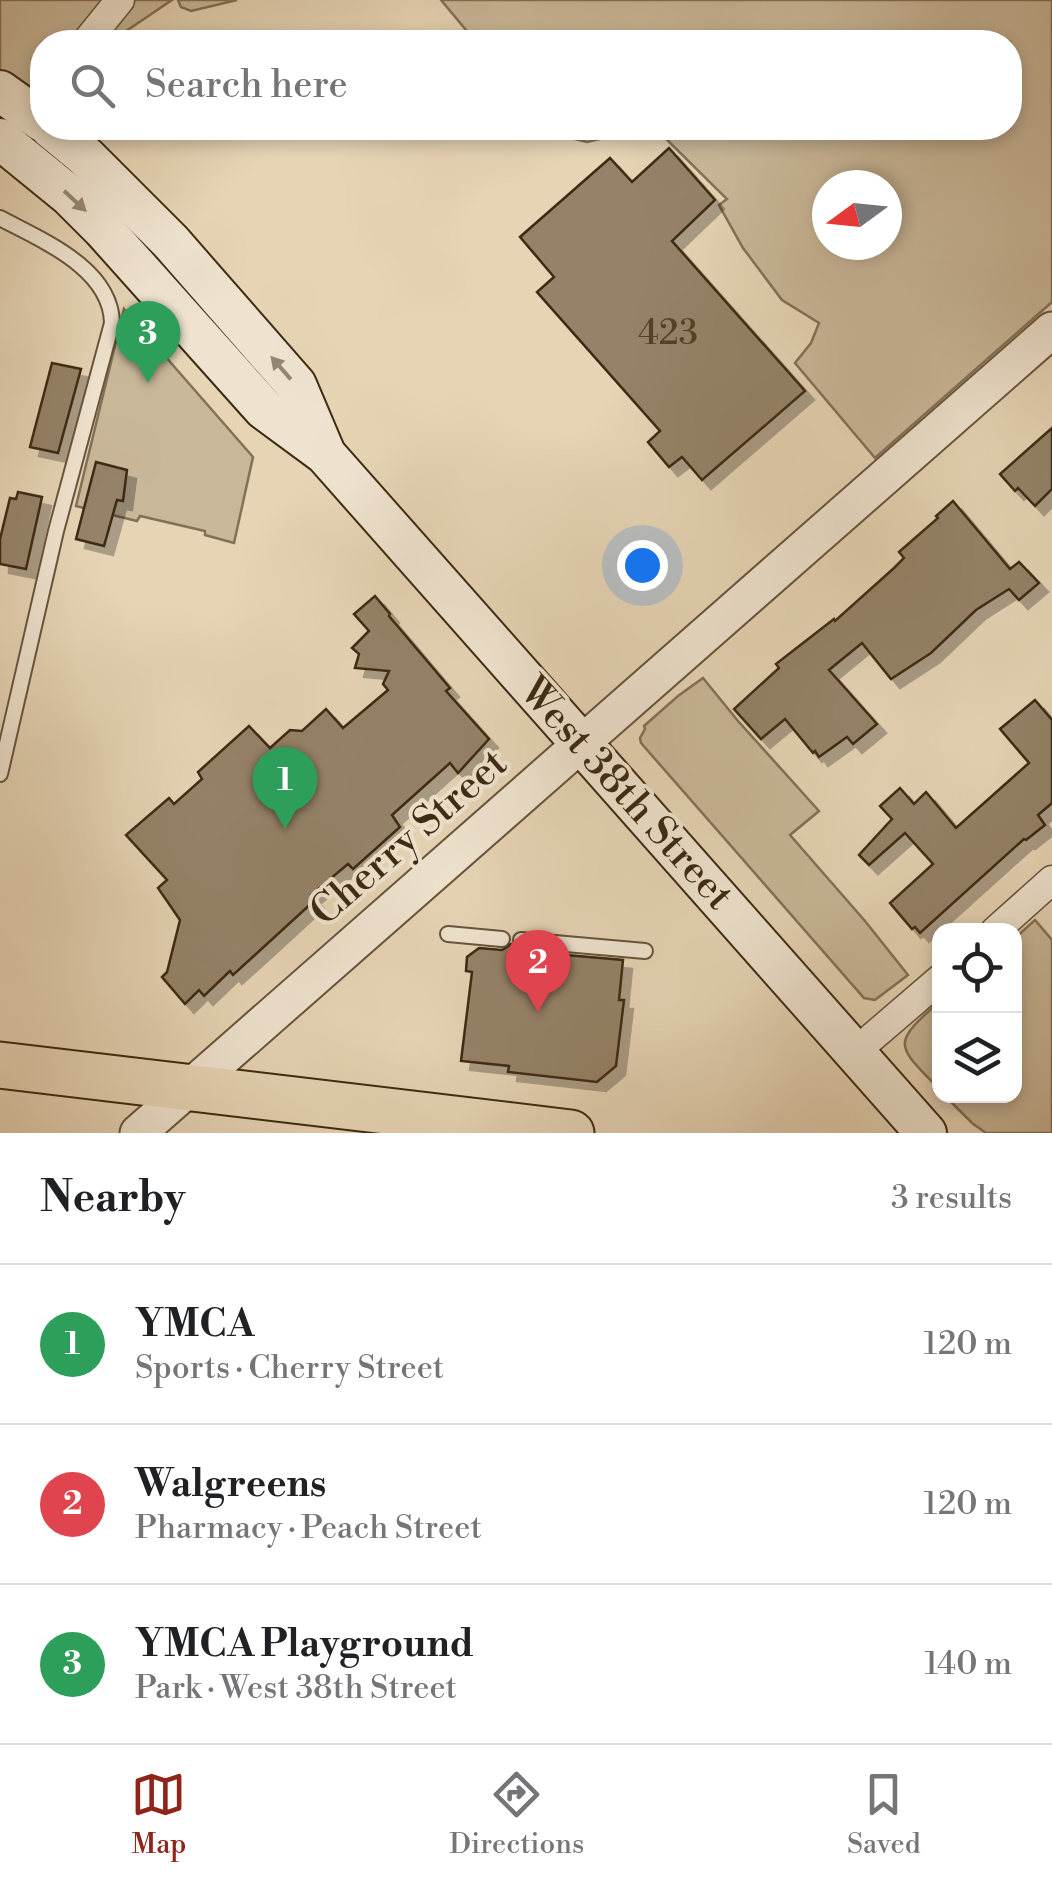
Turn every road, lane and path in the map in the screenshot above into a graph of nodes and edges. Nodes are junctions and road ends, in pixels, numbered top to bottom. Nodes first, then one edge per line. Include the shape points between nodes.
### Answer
1 (120, 0) edge
2 (96, 30) edge
3 (30, 111) edge
4 (0, 138) edge
5 (68, 140) edge
6 (0, 147) edge
7 (0, 158) edge
8 (0, 218) edge
9 (1052, 330) edge
10 (325, 454) junction
11 (581, 744) junction
12 (0, 774) edge
13 (1052, 880) edge
14 (1002, 923) edge
15 (448, 934) dead end
16 (502, 939) dead end
17 (521, 940) dead end
18 (645, 950) dead end
19 (932, 986) edge
20 (854, 1052) junction
21 (0, 1065) edge
22 (190, 1088) junction
23 (544, 1132) edge
24 (138, 1133) edge
25 (926, 1133) edge

1 - 2 street
3 - 4 street
4 -> 10 main road, West 38th Street via 103,229 264,409
10 -> 5 main road, West 38th Street via 296,385 171,242
6 - 7 street
8 - 12 lane via 82,268 104,291 112,314
9 - 11 street, Cherry Street
10 - 11 main road, West 38th Street
11 - 20 main road, West 38th Street
11 - 22 street, Cherry Street
13 - 14 street
15 - 16 lane
17 - 18 lane
19 - 20 street
20 - 25 main road, West 38th Street
21 - 22 main road
22 - 23 main road
22 - 24 street, Cherry Street

